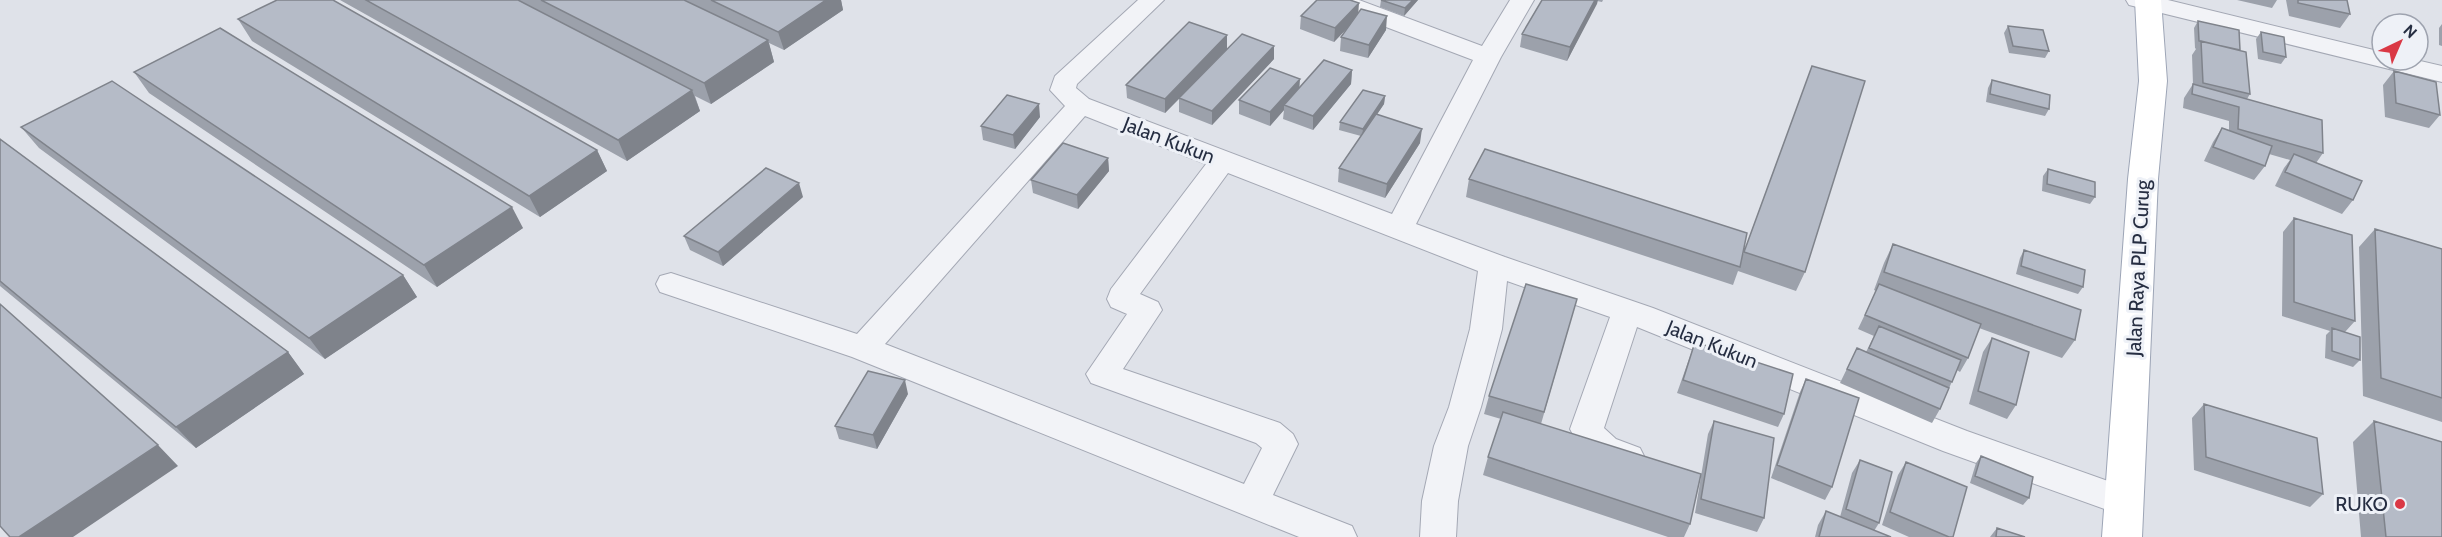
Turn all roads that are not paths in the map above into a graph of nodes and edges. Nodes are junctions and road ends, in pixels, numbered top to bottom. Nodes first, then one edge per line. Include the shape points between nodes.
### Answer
1 (1152, 0) edge
2 (1337, 0) edge
3 (1522, 0) edge
4 (2145, 1) edge
5 (1488, 57) junction
6 (2370, 57) edge
7 (1080, 105) junction
8 (1222, 160) junction
9 (1400, 227) junction
10 (1494, 264) junction
11 (671, 284) dead end
12 (1627, 311) junction
13 (862, 348) junction
14 (1653, 468) edge
15 (2124, 501) junction
16 (1252, 502) junction
17 (1339, 537) edge
18 (1438, 537) edge
19 (2122, 537) edge

1 - 7 street via 1064,82 1063,90
2 - 5 street
3 - 5 street
4 - 6 street
4 - 15 main road, Jalan Raya PLP Curug via 2153,81 2143,180
5 - 9 street
7 - 8 street, Jalan Kukun
7 - 13 street
8 - 9 street, Jalan Kukun
8 - 16 street via 1122,297 1147,310 1102,374 1268,433 1281,444
9 - 10 street, Jalan Kukun
10 - 12 street, Jalan Kukun
10 - 18 street via 1486,329 1451,446 1440,501
11 - 13 street
12 - 14 street via 1587,429 1592,441 1605,450
12 - 15 street, Jalan Kukun via 1955,441
13 - 16 street
15 - 19 main road, Jalan Raya PLP Curug
16 - 17 street

